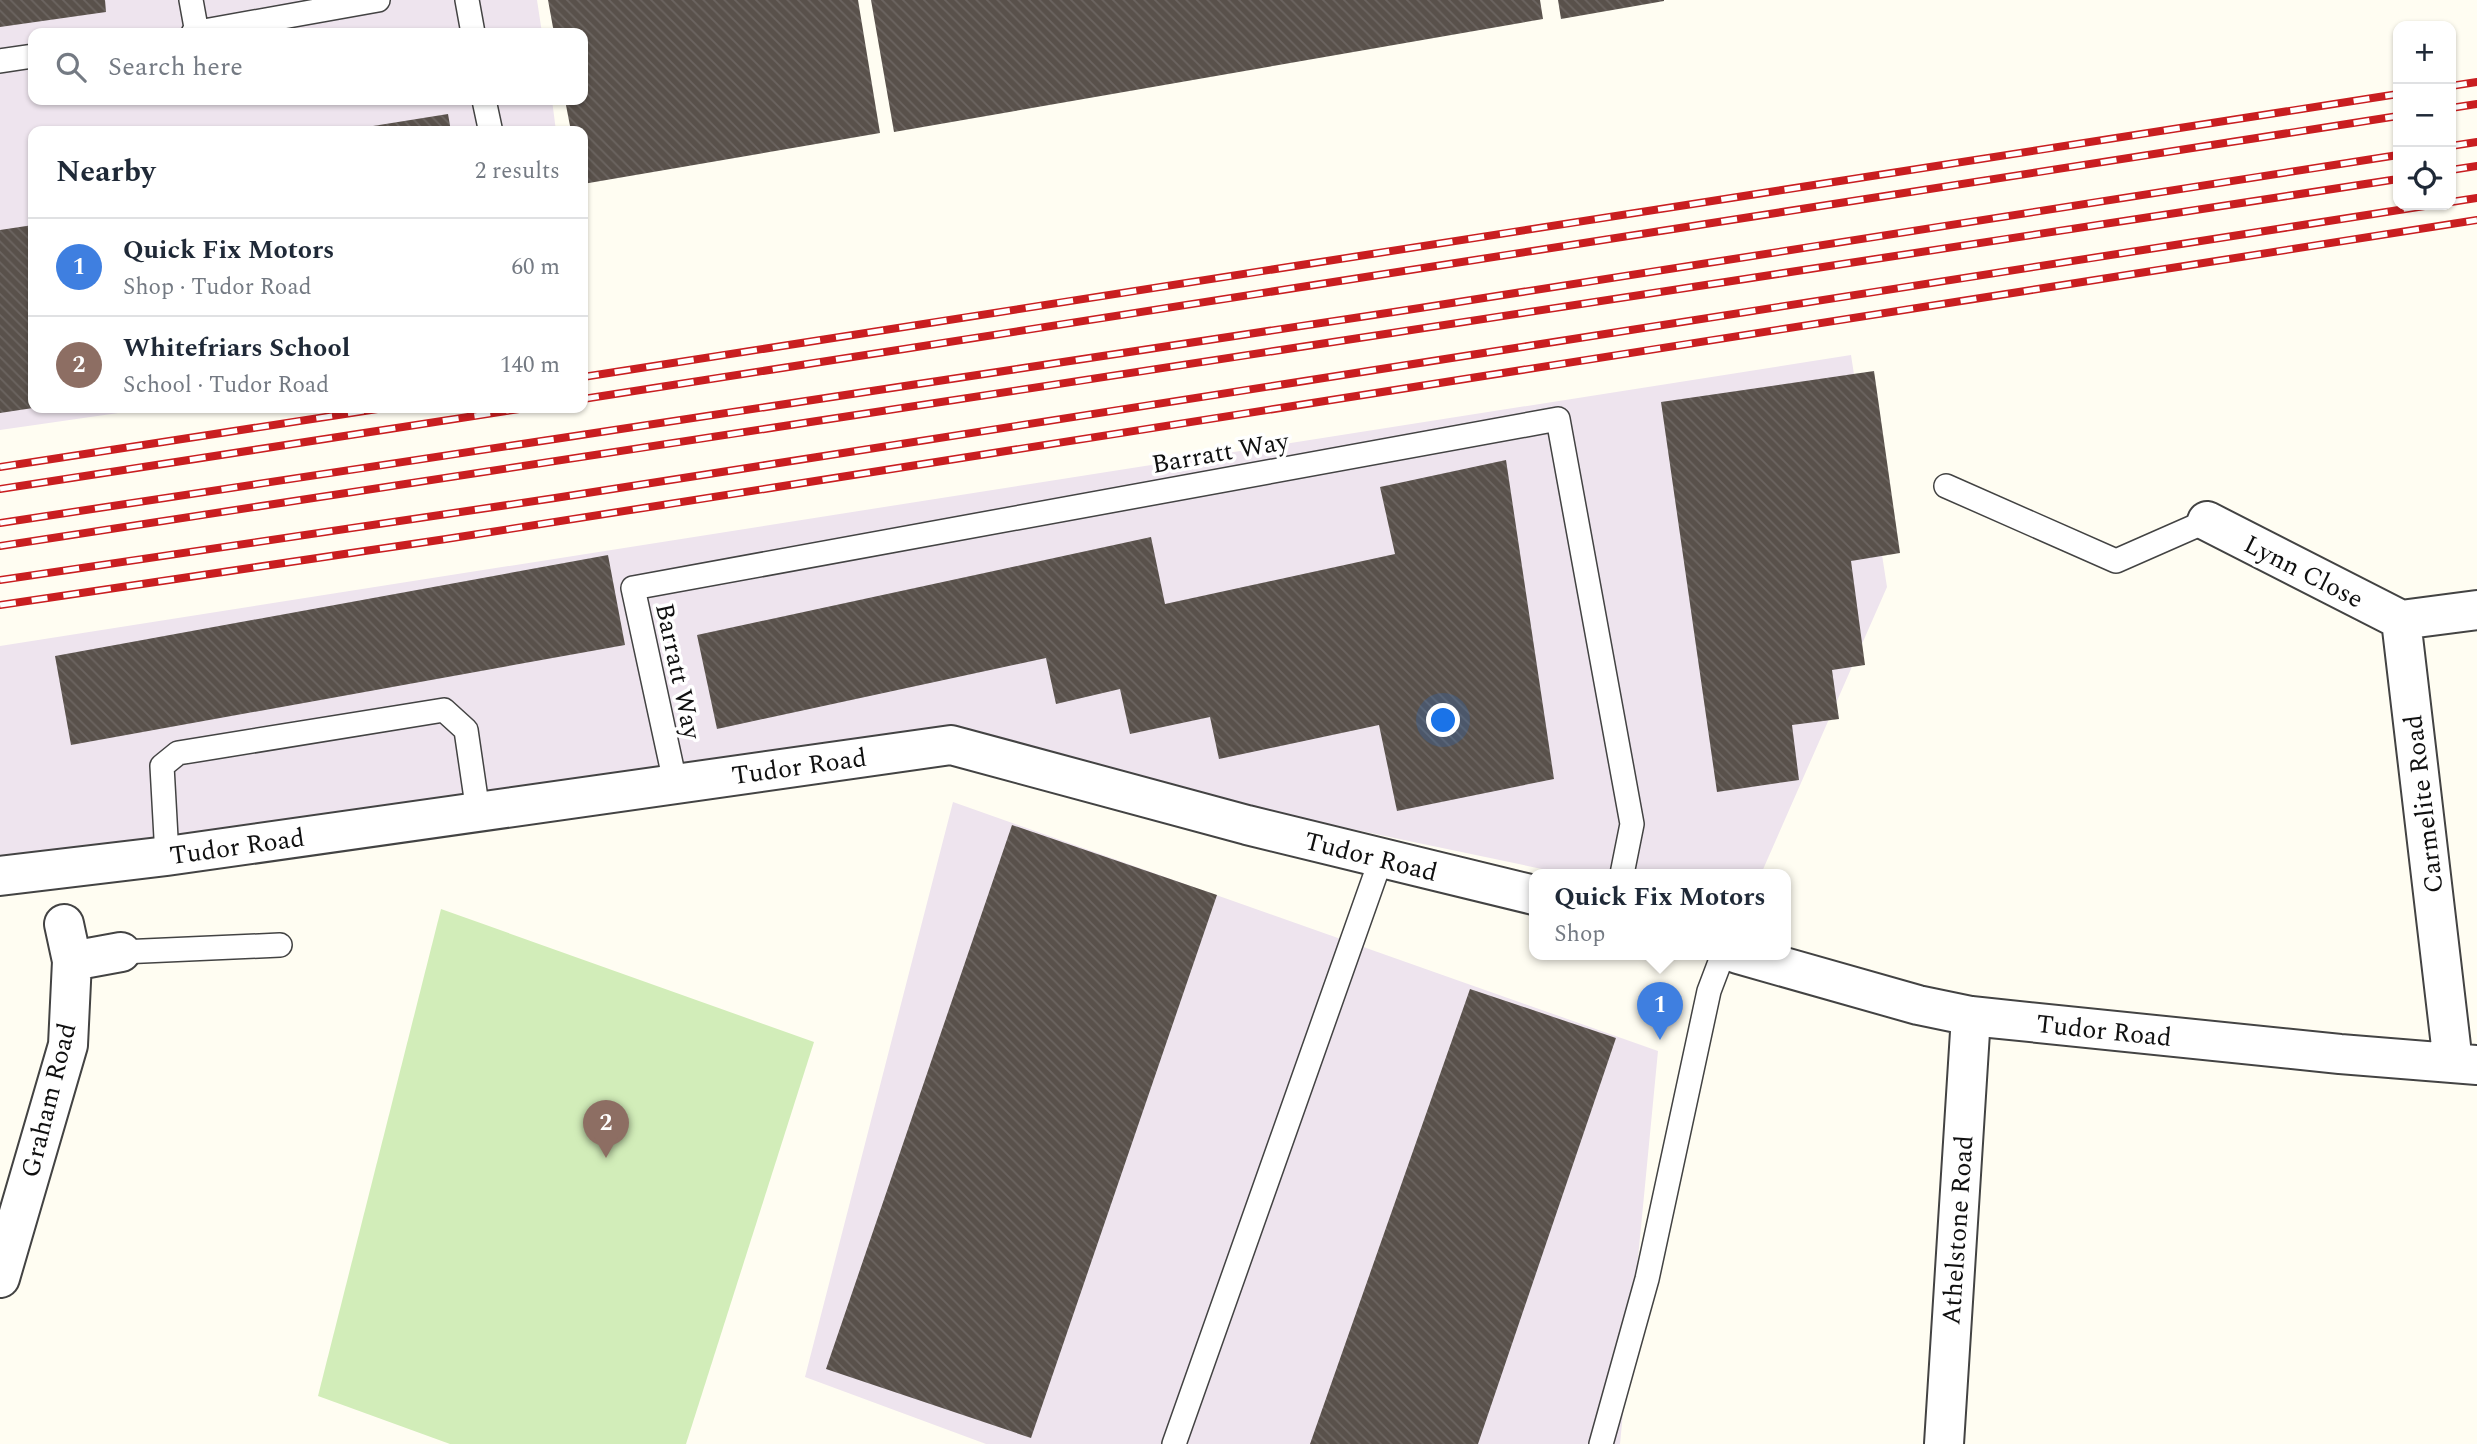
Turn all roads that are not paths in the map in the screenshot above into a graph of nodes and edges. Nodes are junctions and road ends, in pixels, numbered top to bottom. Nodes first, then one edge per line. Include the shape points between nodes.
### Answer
1 (191, 0) edge
2 (378, 0) edge
3 (467, 0) edge
4 (194, 28) edge
5 (223, 28) edge
6 (472, 28) edge
7 (28, 57) edge
8 (0, 61) edge
9 (486, 105) edge
10 (489, 126) edge
11 (1946, 486) dead end
12 (2207, 521) joint
13 (2477, 610) edge
14 (2401, 620) junction
15 (674, 782) junction
16 (478, 812) junction
17 (167, 856) junction
18 (1381, 859) junction
19 (1623, 869) edge
20 (0, 876) edge
21 (1529, 894) edge
22 (64, 923) dead end
23 (280, 945) dead end
24 (121, 952) joint
25 (1721, 960) edge
26 (1759, 960) edge
27 (72, 961) junction
28 (1971, 1016) junction
29 (2465, 1064) edge
30 (0, 1278) edge
31 (1174, 1444) edge
32 (1601, 1444) edge
33 (1944, 1444) edge

1 - 4 lane
2 - 5 lane
3 - 6 lane
7 - 8 lane
9 - 10 lane
11 - 12 lane via 2116,561
12 - 14 street, Lynn Close
13 - 14 street
14 - 29 street, Carmelite Road
15 - 16 street, Tudor Road
15 - 18 street, Tudor Road via 951,745
15 - 19 lane, Barratt Way via 633,587 1558,419 1632,824
16 - 17 street, Tudor Road
16 - 17 lane via 466,730 444,710 178,753 162,766
17 - 20 street, Tudor Road
18 - 21 street, Tudor Road
18 - 31 lane
22 - 27 street, Graham Road
23 - 24 lane
24 - 27 street
25 - 32 lane via 1709,991 1647,1279
26 - 28 street, Tudor Road via 1918,1006
27 - 30 street, Graham Road via 68,1045
28 - 29 street, Tudor Road
28 - 33 street, Athelstone Road

